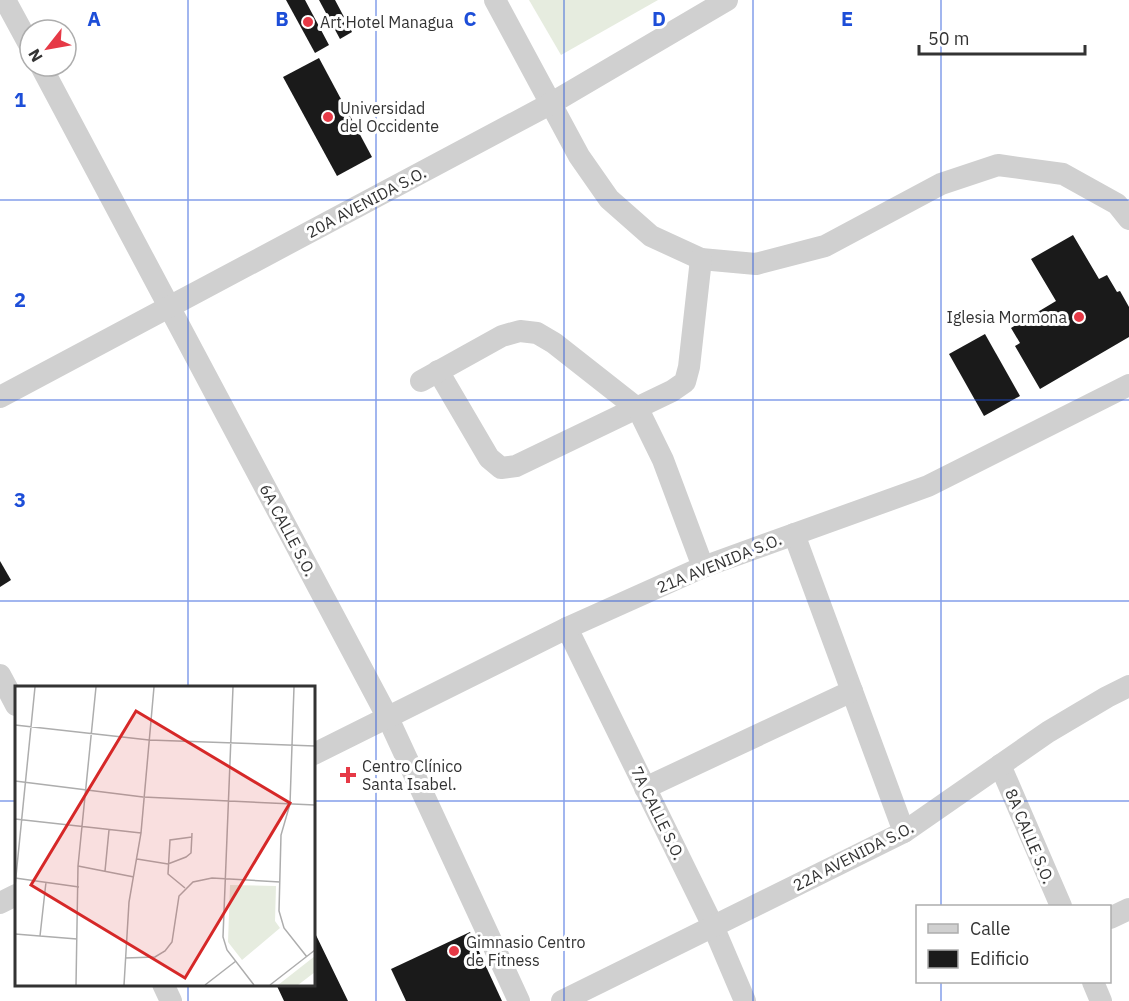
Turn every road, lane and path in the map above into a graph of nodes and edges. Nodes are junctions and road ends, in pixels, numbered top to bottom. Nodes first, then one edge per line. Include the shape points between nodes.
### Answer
1 (495, 0) edge
2 (727, 0) edge
3 (6, 1) edge
4 (18, 24) edge
5 (47, 78) edge
6 (550, 104) junction
7 (1129, 219) edge
8 (701, 259) junction
9 (170, 307) junction
10 (1129, 385) edge
11 (0, 397) edge
12 (638, 409) junction
13 (794, 534) junction
14 (702, 567) junction
15 (567, 627) junction
16 (0, 675) edge
17 (1129, 686) edge
18 (852, 691) junction
19 (15, 703) edge
20 (388, 718) junction
21 (315, 754) edge
22 (1000, 765) junction
23 (645, 788) junction
24 (904, 832) junction
25 (15, 896) edge
26 (0, 903) edge
27 (1061, 905) edge
28 (1129, 909) edge
29 (1111, 918) edge
30 (713, 926) junction
31 (1094, 983) edge
32 (164, 986) edge
33 (171, 1001) edge
34 (519, 1001) edge
35 (562, 1001) edge
36 (745, 1001) edge
37 (1101, 1001) edge

1 - 6 street
2 - 6 street, 20A AVENIDA S.O.
3 - 4 street
5 - 9 street, 6A CALLE S.O.
6 - 8 street via 609,199 651,236
6 - 9 street, 20A AVENIDA S.O.
7 - 8 street via 1117,204 1063,174 998,165 941,184 825,246 756,264
8 - 12 street via 685,382
9 - 11 street, 20A AVENIDA S.O.
9 - 20 street, 6A CALLE S.O.
10 - 13 street, 21A AVENIDA S.O. via 928,486
12 - 12 street via 516,466 501,468 489,458 429,376 502,336 520,331 537,333
12 - 14 street via 663,460
13 - 14 street, 21A AVENIDA S.O.
13 - 18 street
14 - 15 street, 21A AVENIDA S.O.
15 - 20 street, 21A AVENIDA S.O.
15 - 23 street, 7A CALLE S.O.
16 - 19 street
17 - 22 street, 22A AVENIDA S.O. via 1048,732
18 - 23 street
18 - 24 street
20 - 21 street, 21A AVENIDA S.O.
20 - 34 street, 6A CALLE S.O.
22 - 24 street, 22A AVENIDA S.O.
22 - 27 street, 8A CALLE S.O.
23 - 30 street, 7A CALLE S.O.
24 - 30 street, 22A AVENIDA S.O.
25 - 26 street
28 - 29 street
30 - 35 street, 22A AVENIDA S.O.
30 - 36 street, 7A CALLE S.O.
31 - 37 street
32 - 33 street

